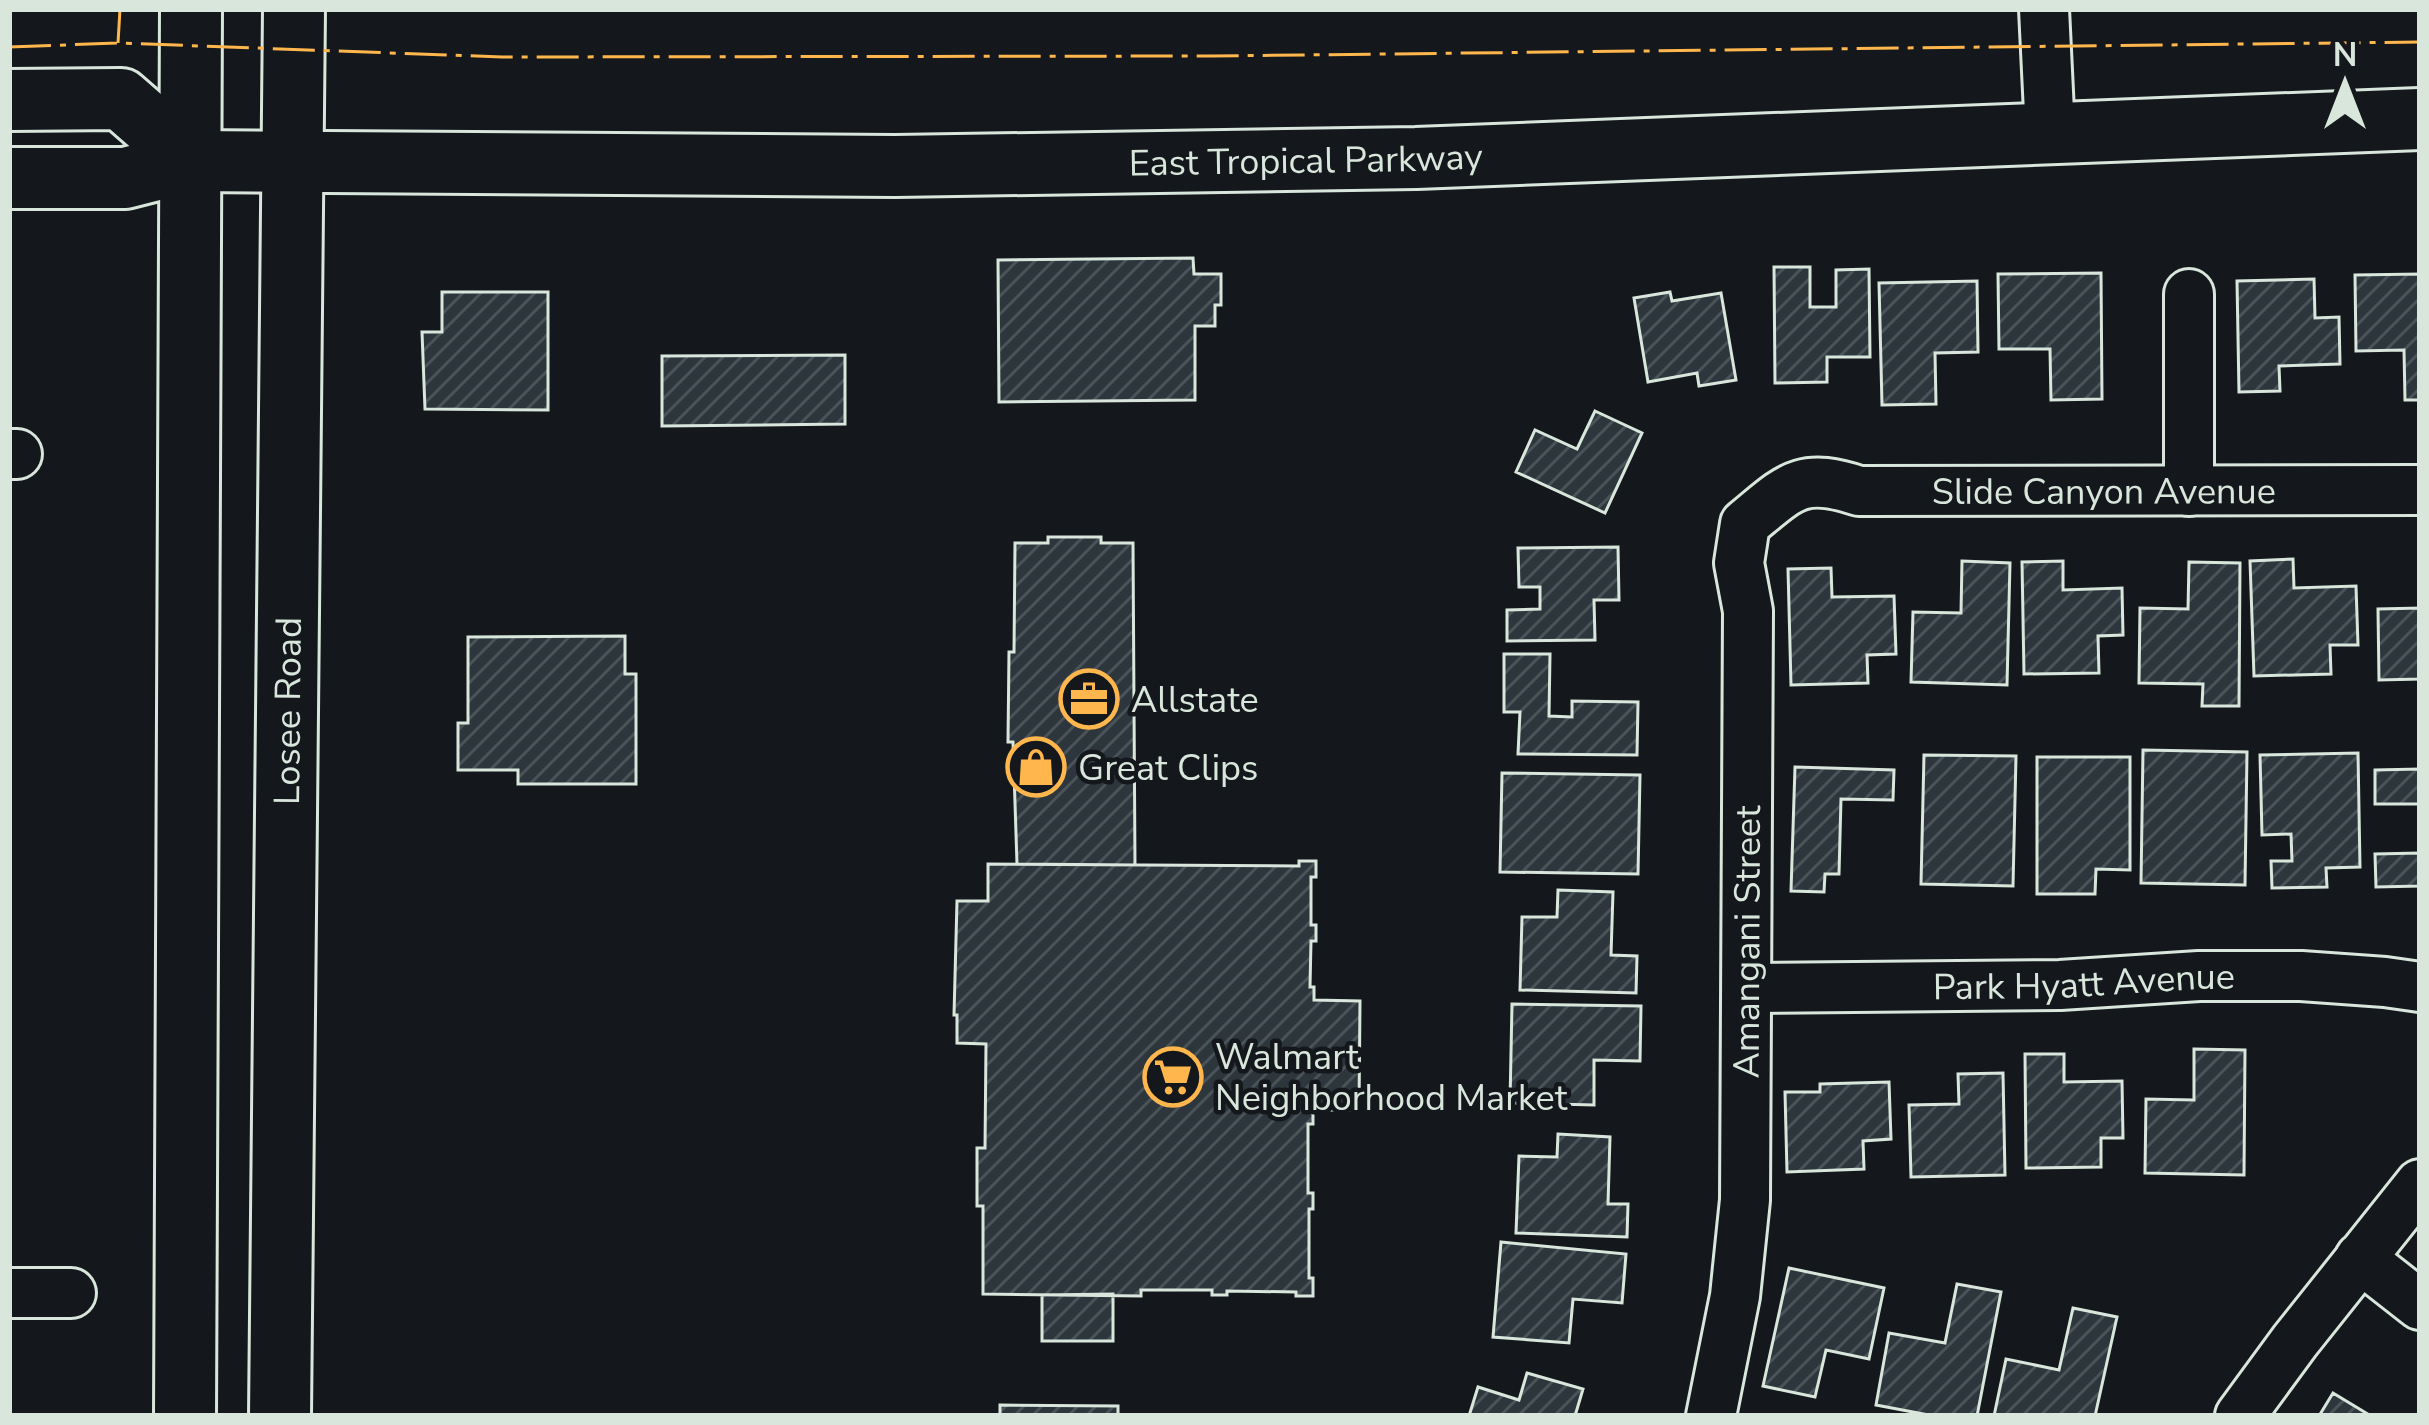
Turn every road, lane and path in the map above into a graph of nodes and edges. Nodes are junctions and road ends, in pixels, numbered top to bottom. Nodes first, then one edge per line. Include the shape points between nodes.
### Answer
1 (191, 9) edge
2 (294, 9) edge
3 (2044, 9) edge
4 (9, 100) edge
5 (2420, 119) edge
6 (2050, 133) junction
7 (192, 161) junction
8 (293, 161) junction
9 (9, 178) edge
10 (2189, 294) dead end
11 (1790, 488) joint
12 (2420, 490) edge
13 (2189, 491) junction
14 (2420, 987) edge
15 (1748, 988) junction
16 (2420, 1184) edge
17 (2360, 1258) junction
18 (9, 1293) edge
19 (71, 1293) dead end
20 (2420, 1305) edge
21 (184, 1416) edge
22 (280, 1416) edge
23 (1711, 1416) edge
24 (2240, 1416) edge

1 - 7 main road
2 - 8 main road, Losee Road
3 - 6 street
4 - 7 main road via 121,99
5 - 6 main road, East Tropical Parkway
6 - 8 main road, East Tropical Parkway via 1251,161
7 - 8 main road, East Tropical Parkway
7 - 9 main road, East Tropical Parkway via 125,178
7 - 21 main road
8 - 22 main road, Losee Road
10 - 13 street
11 - 13 street, Slide Canyon Avenue via 1832,482 1858,491
11 - 15 street, Amangani Street via 1745,524 1739,563 1748,610
12 - 13 street, Slide Canyon Avenue
14 - 15 street, Park Hyatt Avenue via 2199,976
15 - 23 street, Amangani Street via 1745,1200
16 - 17 street
17 - 20 street
17 - 24 street
18 - 19 street

